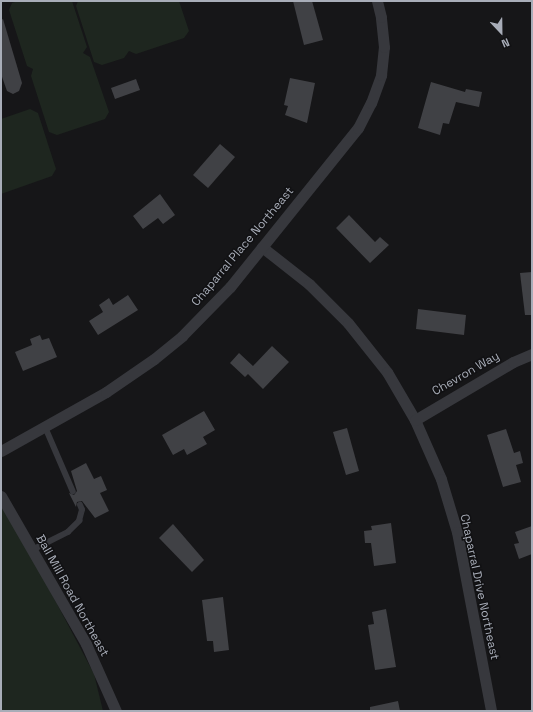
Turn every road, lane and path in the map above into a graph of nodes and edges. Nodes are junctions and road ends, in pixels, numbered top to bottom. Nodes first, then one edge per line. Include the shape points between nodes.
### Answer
1 (376, 1) edge
2 (262, 247) junction
3 (532, 354) edge
4 (415, 420) junction
5 (45, 426) junction
6 (1, 451) edge
7 (73, 491) dead end
8 (1, 496) edge
9 (80, 505) dead end
10 (32, 550) junction
11 (116, 711) edge
12 (491, 711) edge

1 - 2 street, Chaparral Place Northeast via 381,17 384,47 381,75 371,104 358,128
2 - 4 street, Chaparral Drive Northeast via 309,284 348,322 387,372
2 - 5 street, Chaparral Place Northeast via 230,287 182,336 106,392
3 - 4 street, Chevron Way via 513,362
4 - 12 street, Chaparral Drive Northeast via 441,480 457,532
5 - 6 street, Chaparral Place Northeast
5 - 7 lane
8 - 10 street, Ball Mill Road Northeast
9 - 10 lane via 82,510 79,521 60,537
10 - 11 street, Ball Mill Road Northeast via 86,644

